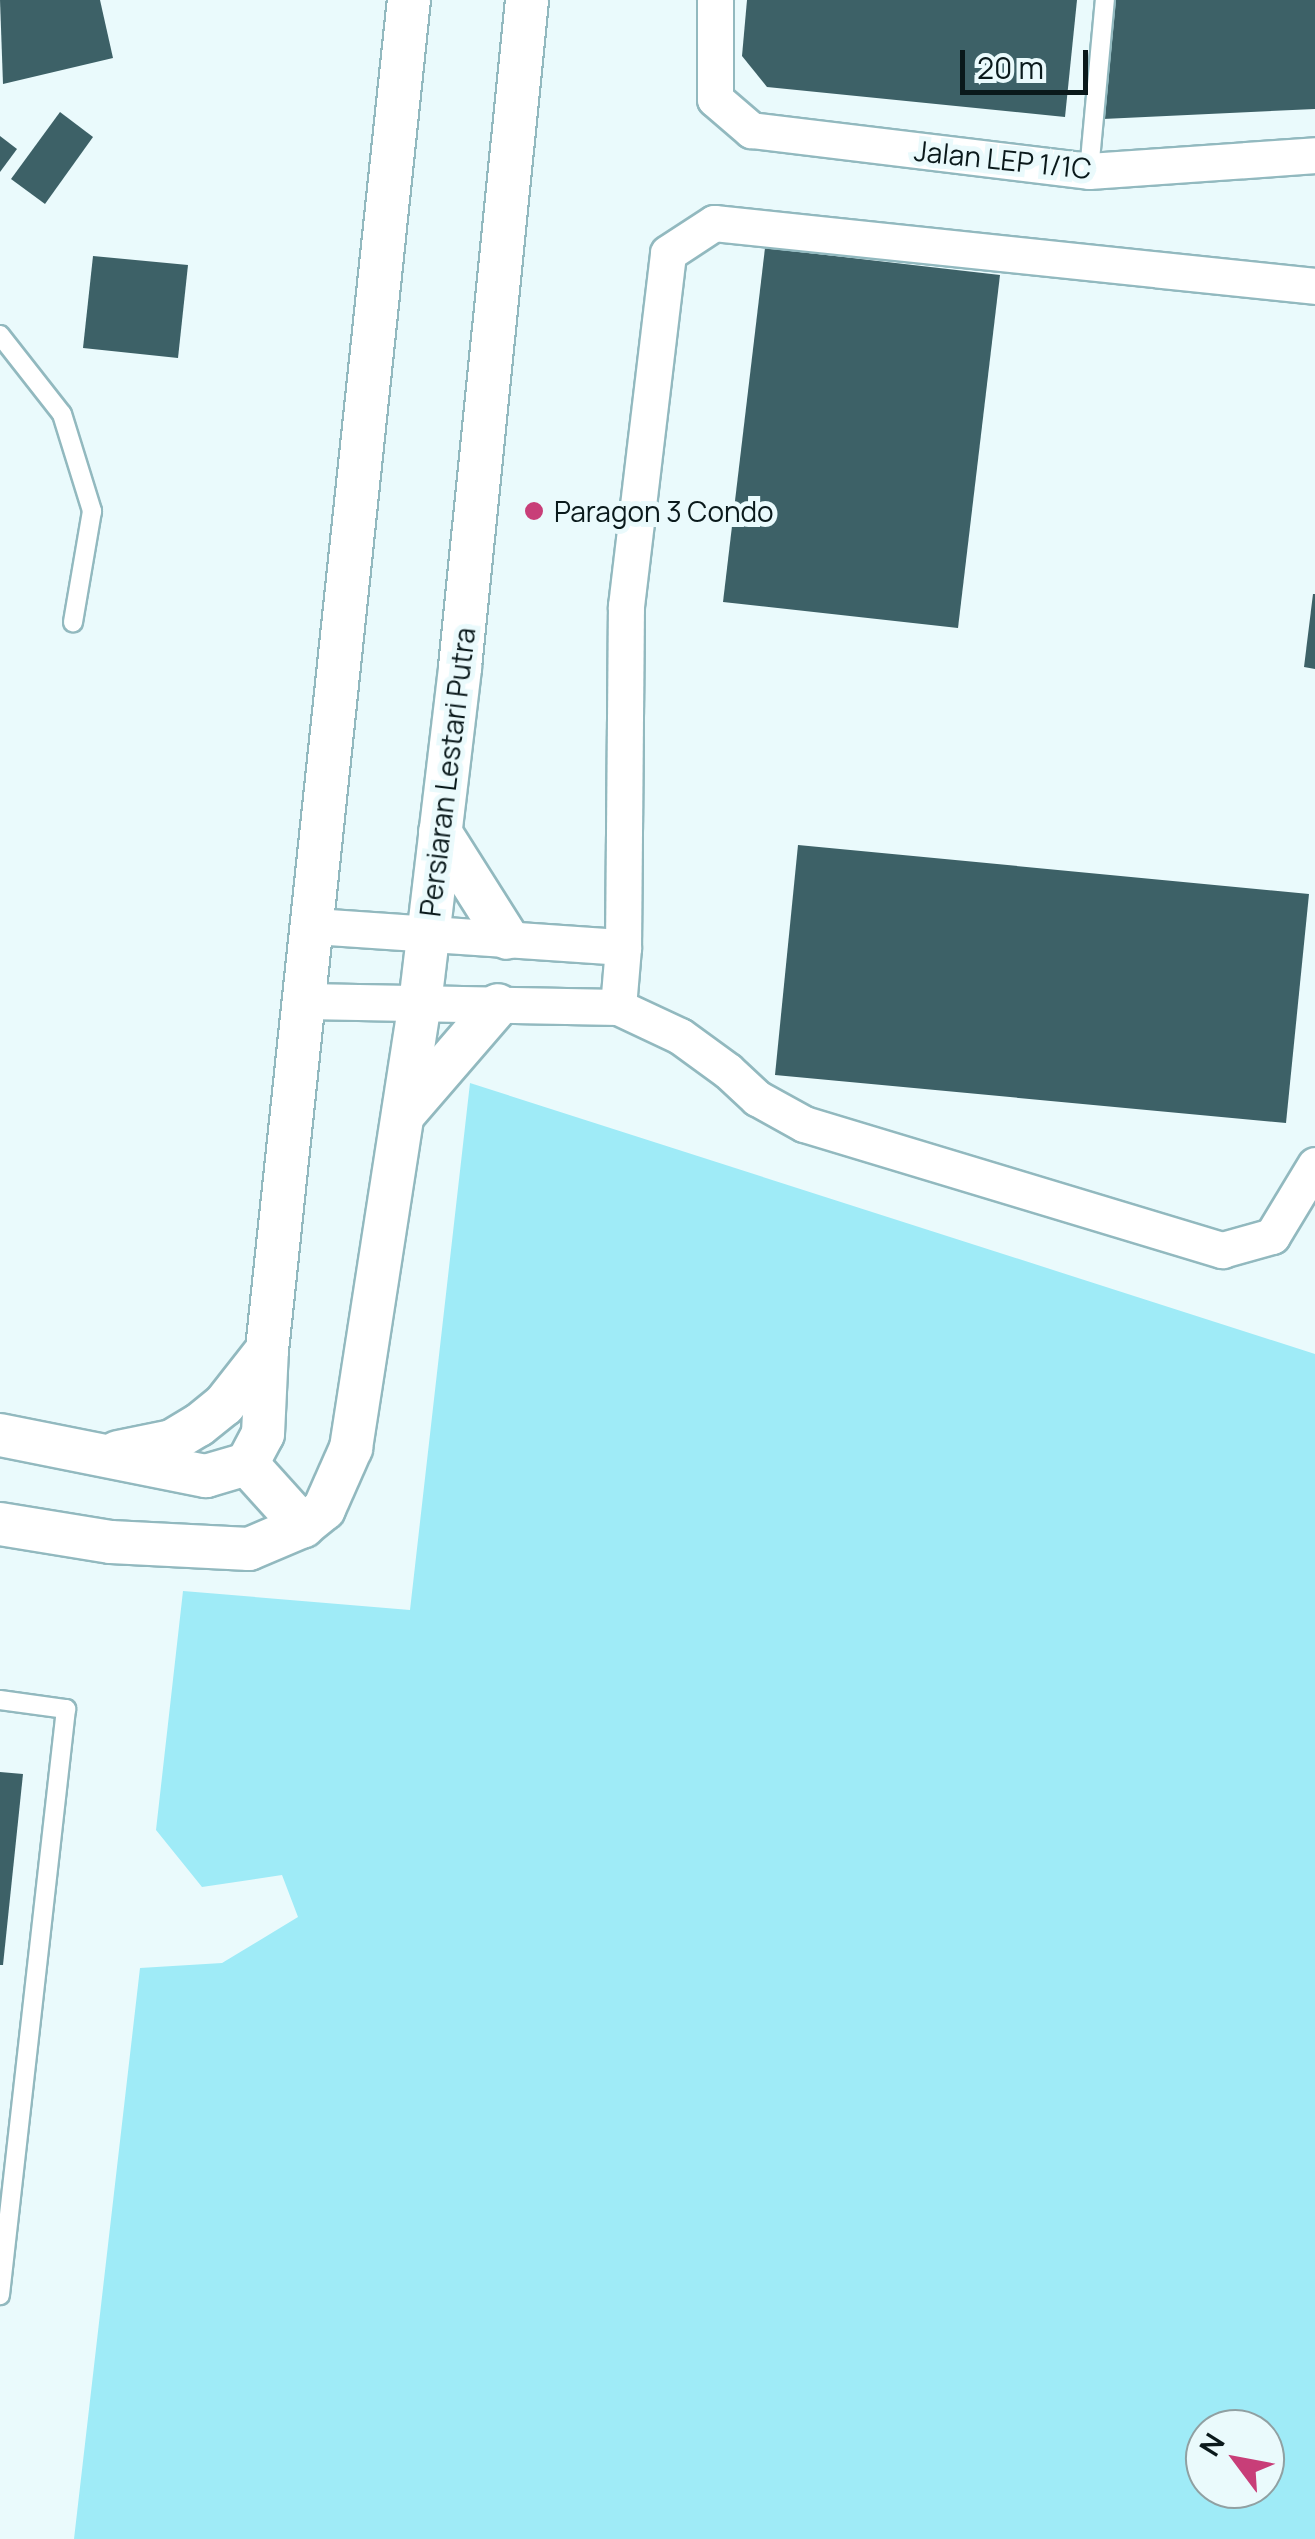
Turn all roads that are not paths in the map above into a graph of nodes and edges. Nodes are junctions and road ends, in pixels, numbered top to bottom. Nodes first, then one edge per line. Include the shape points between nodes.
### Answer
1 (408, 0) edge
2 (527, 0) edge
3 (715, 0) edge
4 (1105, 0) edge
5 (1315, 155) edge
6 (1089, 171) junction
7 (1315, 286) edge
8 (0, 335) edge
9 (73, 622) dead end
10 (440, 832) junction
11 (314, 926) junction
12 (428, 932) junction
13 (508, 938) junction
14 (623, 947) junction
15 (306, 1001) junction
16 (420, 1004) junction
17 (498, 1005) junction
18 (618, 1007) junction
19 (404, 1116) junction
20 (1315, 1166) edge
21 (267, 1350) junction
22 (0, 1435) edge
23 (98, 1456) junction
24 (248, 1464) junction
25 (0, 1524) edge
26 (303, 1526) junction
27 (0, 1700) edge
28 (0, 2292) edge

1 - 11 street
2 - 10 street, Persiaran Lestari Putra
3 - 6 street, Jalan LEP 1/1C via 715,99 751,130
4 - 6 lane
5 - 6 street, Jalan LEP 1/1C
7 - 14 street via 714,224 668,253 626,606
8 - 9 lane via 62,414 92,512
10 - 12 street, Persiaran Lestari Putra
10 - 13 street
11 - 12 street
11 - 15 street
12 - 13 street
12 - 16 street, Persiaran Lestari Putra
13 - 14 street
14 - 18 street
15 - 16 street
15 - 21 street
16 - 17 street
16 - 19 street, Persiaran Lestari Putra
17 - 18 street
17 - 19 street
18 - 20 street via 670,1030 757,1098 804,1124 1222,1250 1272,1236
19 - 26 street, Persiaran Lestari Putra via 351,1448 334,1494
21 - 23 street via 200,1425 172,1441
21 - 24 street via 263,1434
22 - 23 street
23 - 24 street via 206,1476
24 - 26 street
25 - 26 street via 110,1542 248,1549
27 - 28 lane via 66,1708

